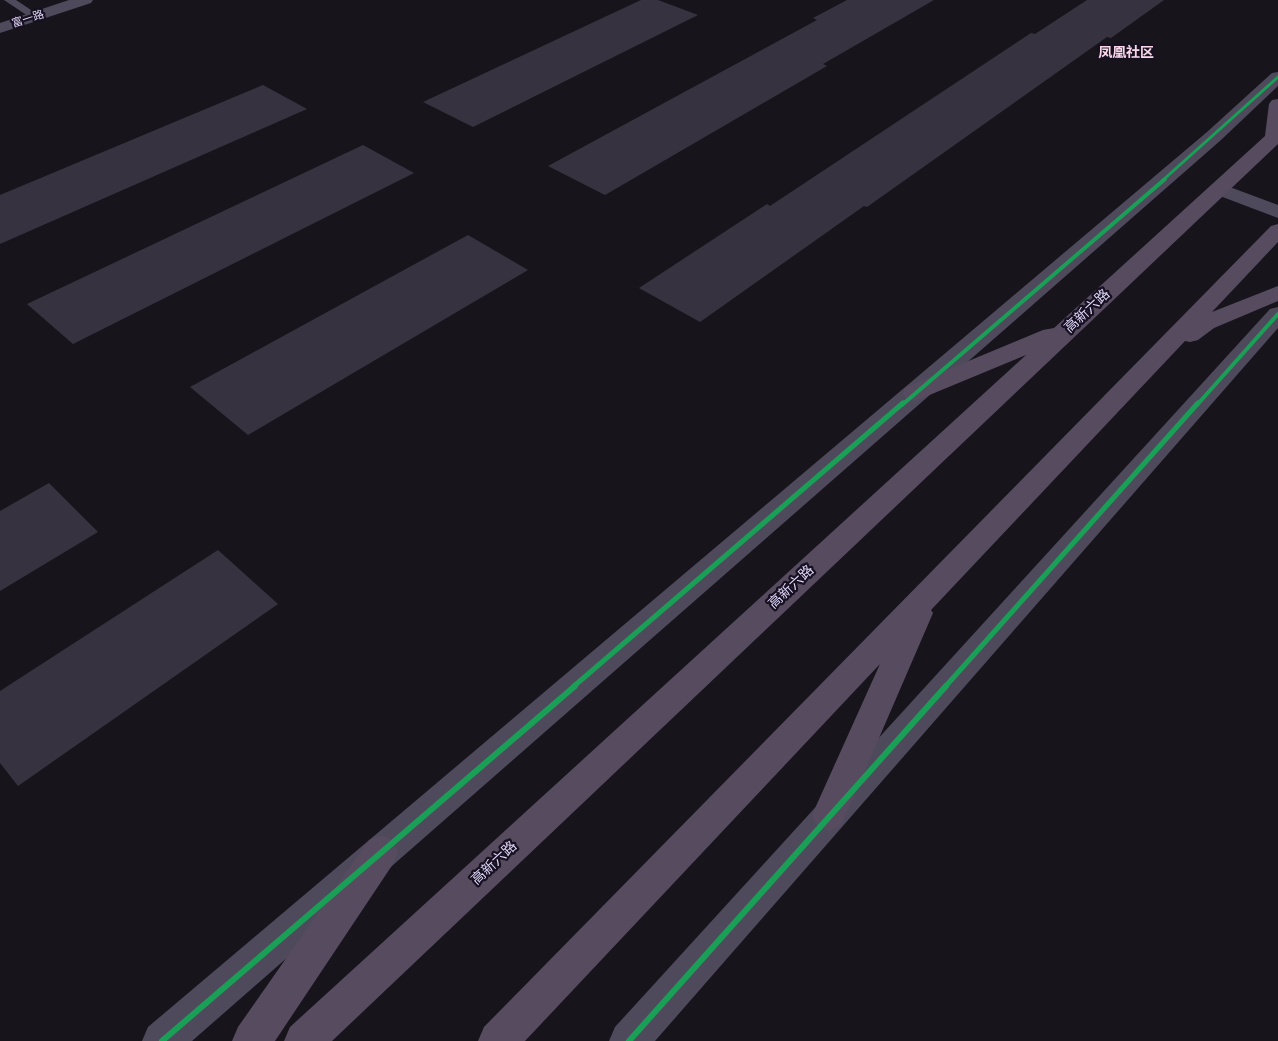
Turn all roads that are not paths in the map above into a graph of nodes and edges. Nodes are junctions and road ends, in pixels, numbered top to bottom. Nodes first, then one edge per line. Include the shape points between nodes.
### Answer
1 (9, 0) edge
2 (85, 0) edge
3 (35, 16) junction
4 (0, 28) edge
5 (1278, 77) edge
6 (1278, 104) edge
7 (1276, 136) edge
8 (1219, 189) junction
9 (1278, 212) edge
10 (1278, 230) edge
11 (1278, 294) edge
12 (1278, 314) edge
13 (1069, 328) junction
14 (1148, 365) junction
15 (915, 393) junction
16 (926, 595) junction
17 (830, 815) junction
18 (381, 852) junction
19 (162, 1041) edge
20 (252, 1041) edge
21 (304, 1041) edge
22 (498, 1041) edge
23 (629, 1041) edge

1 - 3 lane
2 - 3 street, 富一路
3 - 4 street, 富一路
5 - 15 street
6 - 7 main road
7 - 8 main road, 高新六路
8 - 9 street
8 - 13 main road, 高新六路
10 - 14 main road
11 - 14 main road via 1206,323
12 - 17 street
13 - 15 main road
13 - 21 main road, 高新六路
14 - 16 main road
15 - 18 street
16 - 17 main road
16 - 22 main road
17 - 23 street
18 - 19 street
18 - 20 main road

